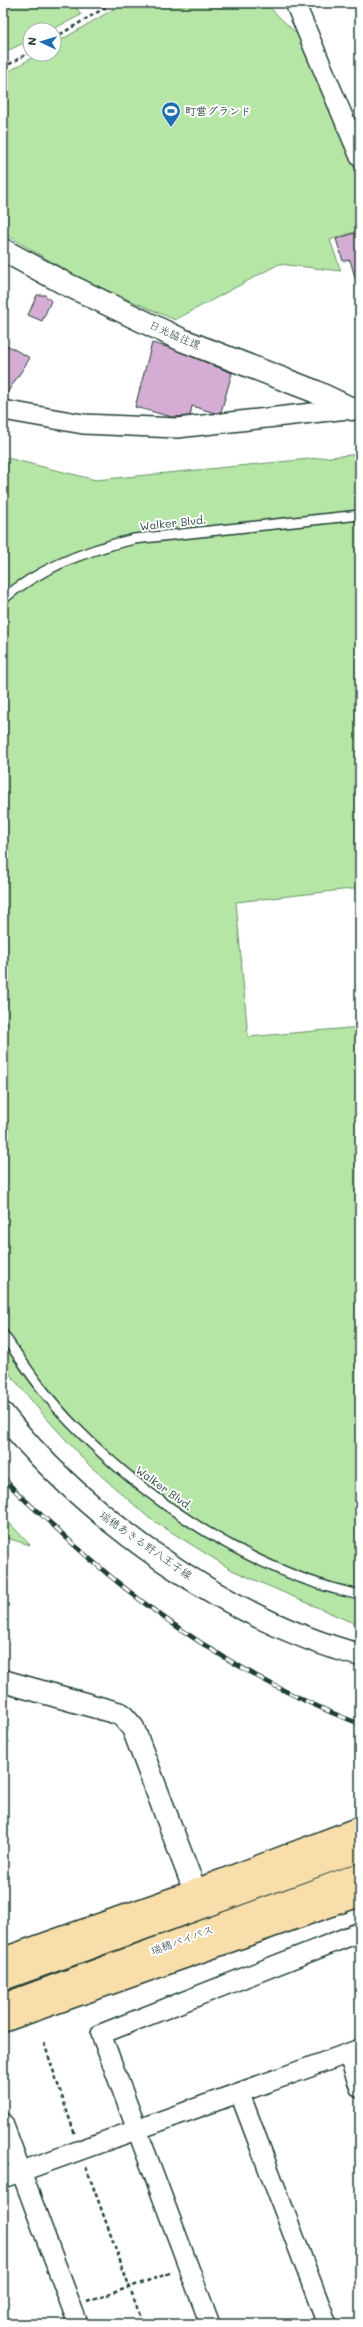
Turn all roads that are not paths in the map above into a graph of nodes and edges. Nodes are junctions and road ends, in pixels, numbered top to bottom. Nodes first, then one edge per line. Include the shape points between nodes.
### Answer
1 (295, 3) edge
2 (360, 157) edge
3 (3, 250) edge
4 (356, 408) edge
5 (3, 410) edge
6 (360, 515) edge
7 (3, 599) edge
8 (3, 1334) edge
9 (3, 1414) edge
10 (360, 1595) edge
11 (360, 1655) edge
12 (3, 1681) edge
13 (360, 1828) edge
14 (360, 1850) edge
15 (360, 1874) edge
16 (195, 1891) junction
17 (360, 1895) edge
18 (360, 1932) edge
19 (3, 1959) edge
20 (3, 1979) edge
21 (3, 2005) edge
22 (3, 2021) edge
23 (354, 2052) edge
24 (360, 2088) edge
25 (240, 2094) junction
26 (3, 2123) edge
27 (139, 2131) junction
28 (21, 2172) junction
29 (3, 2178) edge
30 (75, 2316) edge
31 (210, 2324) edge
32 (327, 2324) edge

1 - 2 street
3 - 4 street, 日光脇往還 via 64,283 182,340
4 - 5 street via 177,428 83,424
6 - 7 lane, Walker Blvd. via 153,537 99,547 68,559 38,575
8 - 10 lane, Walker Blvd. via 34,1379 74,1426 125,1475 177,1514 265,1562 312,1581
9 - 11 street, 瑞穂あきる野八王子線 via 101,1515 176,1569 257,1616
12 - 16 street via 121,1714 128,1720
13 - 16 highway
14 - 20 highway
15 - 21 highway, 瑞穂バイパス
16 - 19 highway
17 - 22 highway
18 - 27 street via 101,2034
23 - 24 street
23 - 25 street
25 - 27 street
25 - 32 street
26 - 28 street
27 - 28 street
27 - 31 street
28 - 29 street
28 - 30 street

